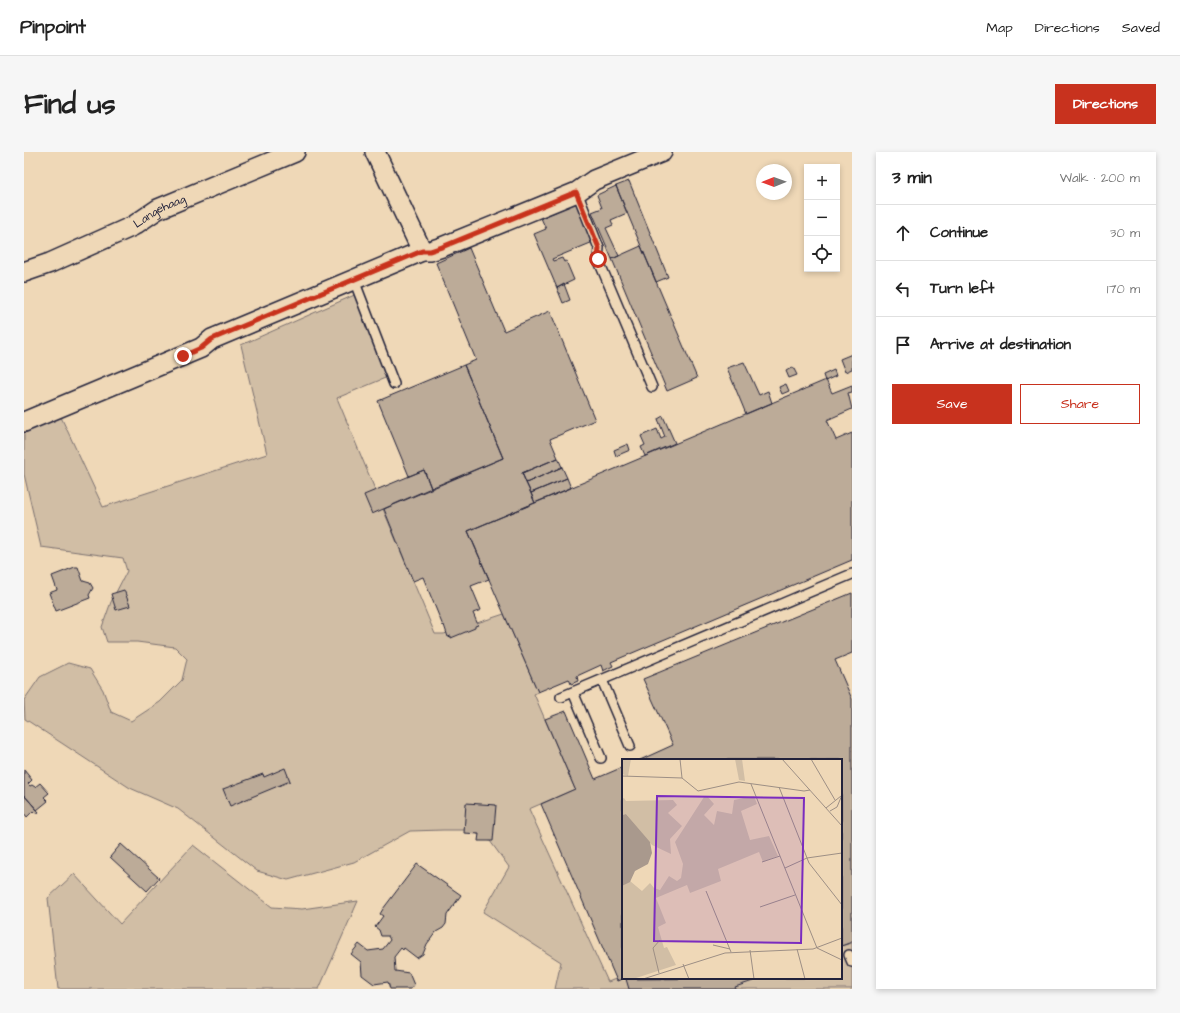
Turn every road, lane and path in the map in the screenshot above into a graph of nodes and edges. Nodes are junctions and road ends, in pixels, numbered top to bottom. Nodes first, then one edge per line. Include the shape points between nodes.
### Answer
1 (295, 152) edge
2 (375, 152) edge
3 (662, 152) edge
4 (576, 192) junction
5 (422, 251) junction
6 (24, 272) edge
7 (354, 280) junction
8 (394, 384) dead end
9 (652, 387) dead end
10 (24, 422) edge
11 (852, 574) edge
12 (602, 680) junction
13 (573, 692) junction
14 (561, 697) dead end
15 (630, 746) dead end
16 (601, 758) dead end

1 - 6 street, Langehaag via 158,210 133,226
2 - 5 street
3 - 4 street via 594,180
4 - 5 street via 442,247
4 - 9 lane via 599,248 598,259
5 - 7 street
7 - 8 lane
7 - 10 street
11 - 12 lane
12 - 13 lane
12 - 15 lane
13 - 14 lane
13 - 16 lane

